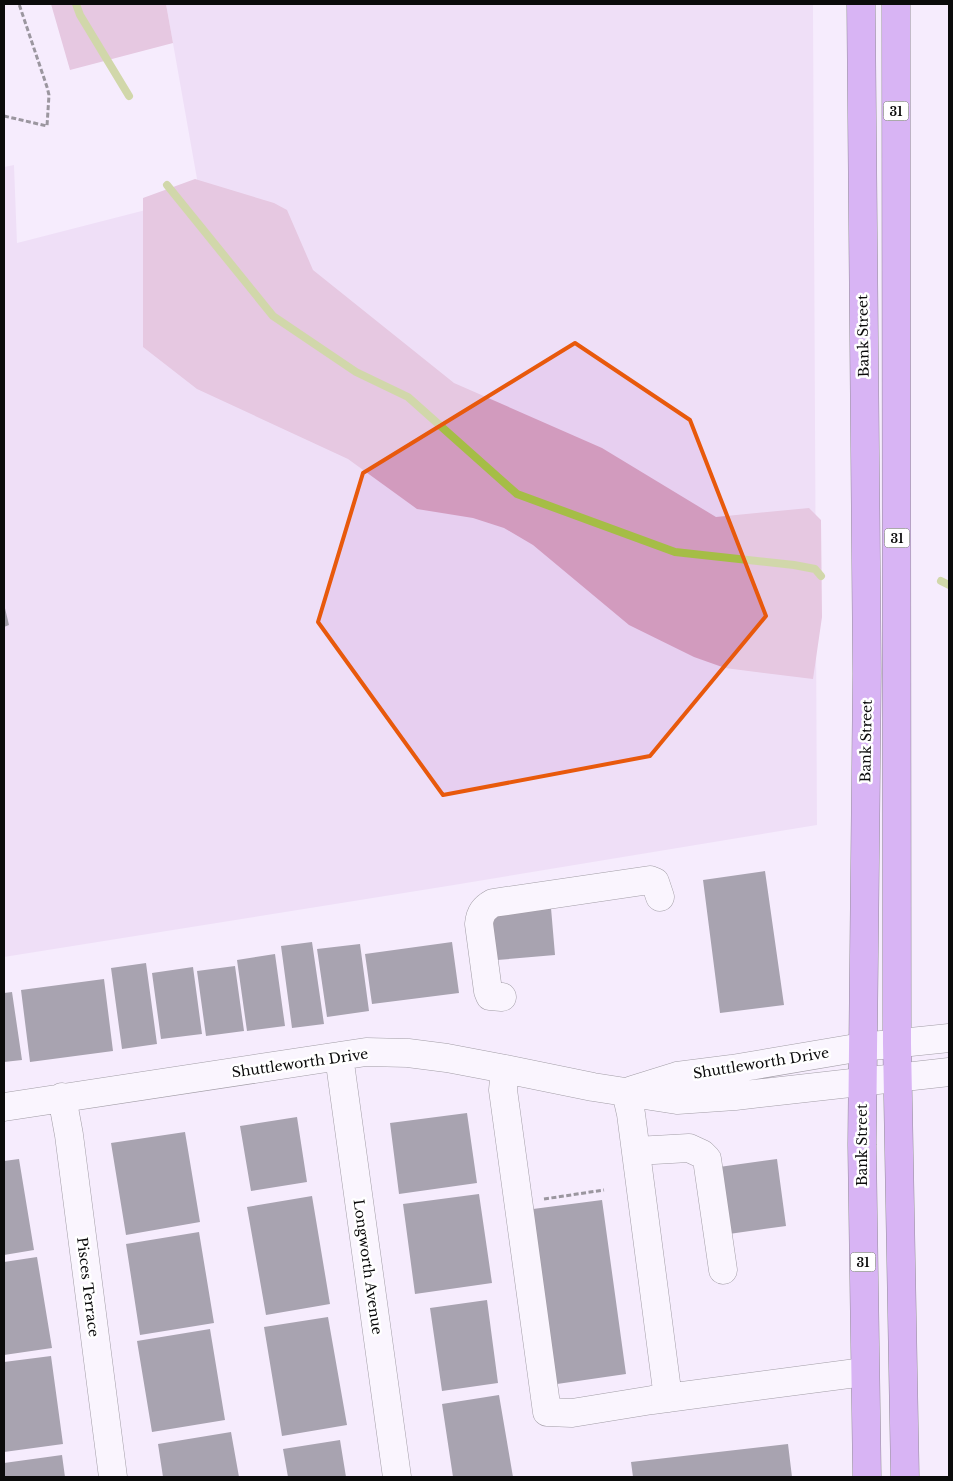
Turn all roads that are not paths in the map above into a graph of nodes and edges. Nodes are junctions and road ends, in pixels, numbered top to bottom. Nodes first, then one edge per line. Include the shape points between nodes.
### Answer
1 (860, 4) edge
2 (896, 4) edge
3 (660, 897) dead end
4 (502, 997) dead end
5 (949, 1038) edge
6 (898, 1044) junction
7 (862, 1048) junction
8 (339, 1056) junction
9 (505, 1069) junction
10 (949, 1072) edge
11 (898, 1077) junction
12 (862, 1082) junction
13 (626, 1092) junction
14 (62, 1098) junction
15 (4, 1107) edge
16 (636, 1151) junction
17 (723, 1270) dead end
18 (864, 1372) junction
19 (668, 1398) junction
20 (113, 1477) edge
21 (397, 1477) edge
22 (867, 1477) edge
23 (904, 1477) edge

1 - 7 main road, Bank Street / 31 via 867,673
2 - 6 main road, 31
3 - 4 street via 655,882 650,880 493,903 485,907 478,924 488,991 490,996
5 - 6 street, Shuttleworth Drive
6 - 7 street, Shuttleworth Drive
6 - 11 main road, 31
7 - 12 main road, Bank Street / 31
7 - 13 street, Shuttleworth Drive via 677,1076
8 - 9 street, Shuttleworth Drive via 366,1052 408,1053
8 - 14 street, Shuttleworth Drive
8 - 21 street, Longworth Avenue
9 - 13 street, Shuttleworth Drive
9 - 19 street via 503,1090 547,1412 572,1413
10 - 11 street, Shuttleworth Drive
11 - 12 street, Shuttleworth Drive
11 - 23 main road, 31
12 - 13 street, Shuttleworth Drive via 677,1100
12 - 18 main road, Bank Street / 31
13 - 16 street
14 - 15 street, Shuttleworth Drive
14 - 20 street, Pisces Terrace
16 - 17 street via 689,1148 707,1159
16 - 19 street
18 - 19 street
18 - 22 main road, Bank Street / 31

